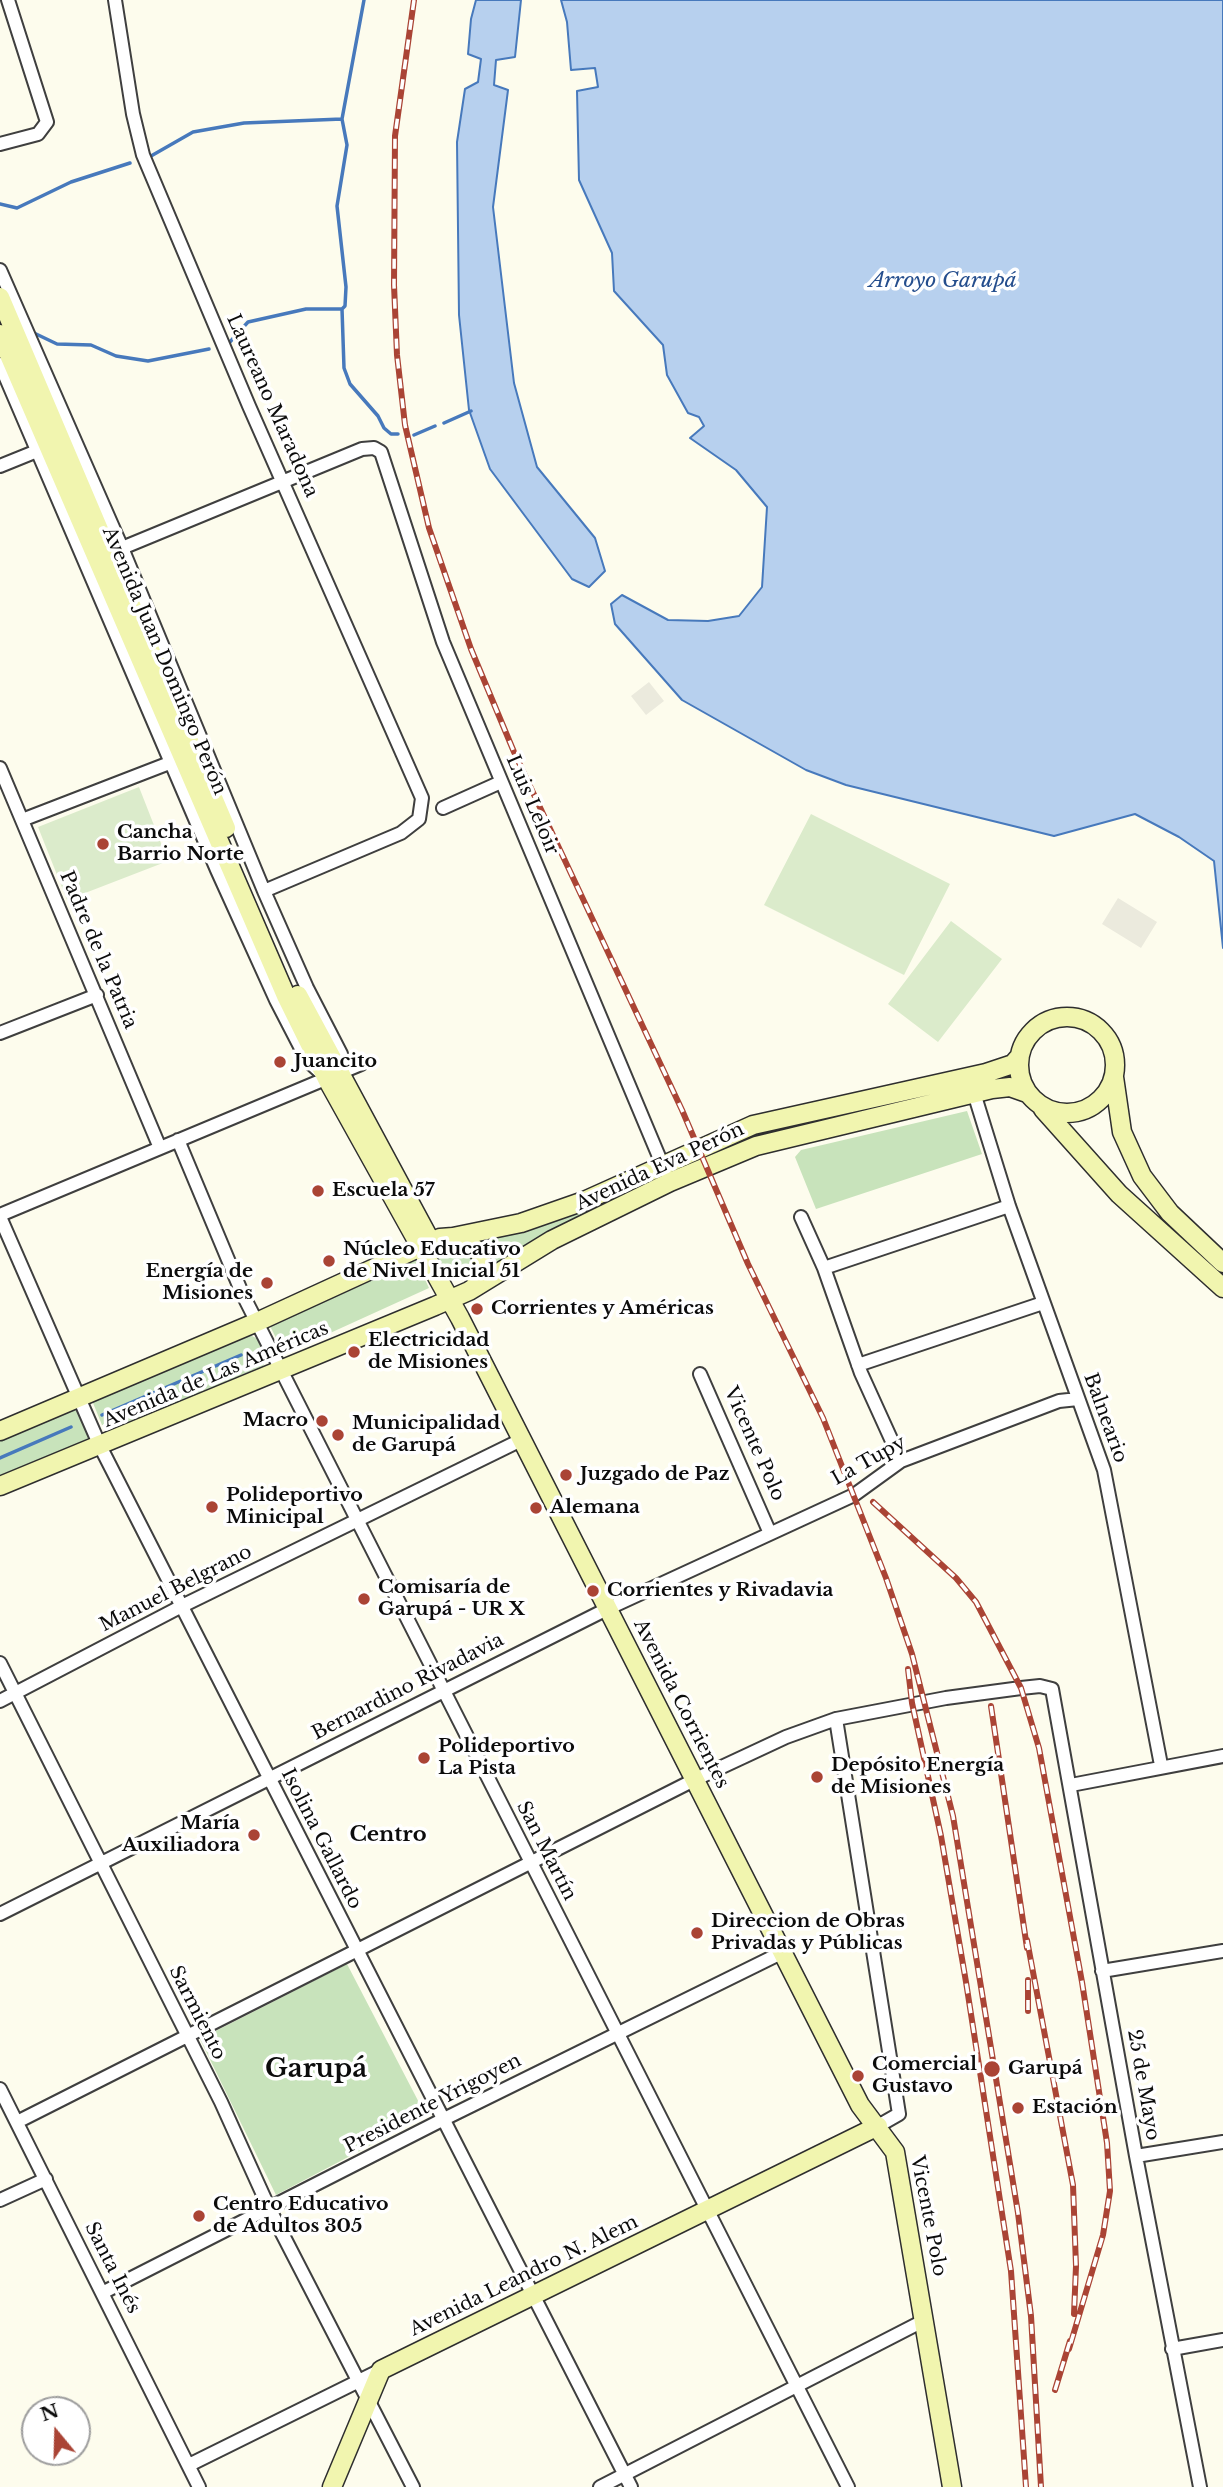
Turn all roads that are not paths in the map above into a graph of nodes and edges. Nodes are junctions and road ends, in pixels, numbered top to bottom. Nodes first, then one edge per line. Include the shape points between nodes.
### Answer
1 (115, 0) edge
2 (6, 4) edge
3 (0, 144) edge
4 (0, 270) edge
5 (0, 297) edge
6 (0, 334) edge
7 (0, 364) edge
8 (37, 451) junction
9 (0, 466) edge
10 (284, 481) junction
11 (122, 548) junction
12 (172, 762) junction
13 (0, 768) edge
14 (501, 782) junction
15 (443, 808) dead end
16 (22, 820) junction
17 (264, 891) junction
18 (97, 995) junction
19 (0, 1033) edge
20 (1020, 1056) junction
21 (360, 1065) dead end
22 (333, 1076) junction
23 (1114, 1077) junction
24 (974, 1093) junction
25 (1033, 1099) junction
26 (178, 1140) junction
27 (160, 1148) junction
28 (666, 1174) junction
29 (1009, 1206) junction
30 (0, 1216) edge
31 (801, 1217) dead end
32 (453, 1237) junction
33 (426, 1245) junction
34 (1223, 1263) edge
35 (824, 1268) junction
36 (474, 1288) junction
37 (1223, 1288) edge
38 (448, 1300) junction
39 (1043, 1303) junction
40 (257, 1322) junction
41 (858, 1365) junction
42 (281, 1370) junction
43 (700, 1374) dead end
44 (78, 1398) junction
45 (1077, 1399) junction
46 (0, 1431) edge
47 (522, 1440) junction
48 (100, 1447) junction
49 (901, 1461) junction
50 (0, 1486) edge
51 (357, 1520) junction
52 (769, 1531) junction
53 (182, 1606) junction
54 (609, 1608) junction
55 (0, 1663) edge
56 (443, 1691) junction
57 (15, 1693) junction
58 (0, 1701) edge
59 (836, 1719) junction
60 (1223, 1756) edge
61 (1161, 1765) junction
62 (269, 1779) junction
63 (696, 1779) junction
64 (1071, 1785) junction
65 (101, 1864) junction
66 (530, 1864) junction
67 (0, 1914) edge
68 (357, 1950) junction
69 (1223, 1951) edge
70 (783, 1952) junction
71 (1102, 1971) junction
72 (616, 2034) junction
73 (187, 2036) junction
74 (0, 2089) edge
75 (442, 2120) junction
76 (17, 2122) junction
77 (878, 2126) junction
78 (1223, 2142) edge
79 (1136, 2157) junction
80 (46, 2179) junction
81 (0, 2200) edge
82 (270, 2208) junction
83 (706, 2211) junction
84 (102, 2293) junction
85 (534, 2295) junction
86 (925, 2320) junction
87 (1223, 2340) edge
88 (1172, 2349) junction
89 (380, 2370) junction
90 (359, 2381) junction
91 (796, 2387) junction
92 (368, 2400) junction
93 (189, 2465) junction
94 (625, 2474) junction
95 (199, 2487) edge
96 (332, 2487) edge
97 (413, 2487) edge
98 (600, 2487) edge
99 (631, 2487) edge
100 (848, 2487) edge
101 (952, 2487) edge
102 (1200, 2487) edge

1 - 10 street, Laureano Maradona via 143,155
2 - 3 street via 47,122 38,134
4 - 11 street
5 - 22 main road, Avenida Juan Domingo Perón
6 - 22 main road, Avenida Juan Domingo Perón via 243,900
7 - 8 street
8 - 9 street
8 - 12 street
10 - 11 street
10 - 14 street, Luis Leloir via 362,449 381,452 443,642
10 - 17 street, Laureano Maradona via 422,798 419,818 401,833
11 - 17 street
12 - 16 street
12 - 22 street via 276,1000 307,1060
13 - 16 street, Padre de la Patria
14 - 15 street
14 - 28 street, Luis Leloir
16 - 18 street, Padre de la Patria
17 - 22 street via 341,1054
18 - 19 street
18 - 27 street, Padre de la Patria
20 - 23 main road via 1035,1029 1064,1017 1080,1019 1105,1035 1114,1055
20 - 25 main road via 1020,1079
20 - 28 main road, Avenida Eva Perón via 1013,1064 986,1073 762,1122
21 - 22 street
22 - 26 street
22 - 33 main road, Avenida Juan Domingo Perón
23 - 25 main road via 1106,1094 1089,1108 1065,1113
23 - 34 main road via 1122,1132 1142,1176 1170,1213
24 - 25 main road, Avenida Eva Perón via 1010,1087
24 - 28 main road, Avenida Eva Perón via 778,1139
24 - 29 street, Balneario
25 - 37 main road via 1119,1194
26 - 27 street
26 - 40 street
27 - 30 street
28 - 32 main road, Avenida Eva Perón via 521,1223
28 - 36 main road, Avenida Eva Perón
29 - 35 street
29 - 39 street, Balneario
30 - 44 street, Isolina Gallardo
31 - 35 street
32 - 33 main road, Avenida Eva Perón
32 - 36 main road via 481,1254 482,1272
33 - 38 main road, Avenida Juan Domingo Perón
33 - 40 main road, Avenida de Las Américas
35 - 41 street
36 - 38 main road, Avenida Eva Perón
38 - 42 main road, Avenida de Las Américas
38 - 47 main road, Avenida Corrientes
39 - 41 street
39 - 45 street, Balneario
40 - 42 street, San Martín
40 - 44 main road, Avenida de Las Américas
41 - 49 street
42 - 48 main road, Avenida de Las Américas
42 - 51 street, San Martín
43 - 52 street, Vicente Polo
44 - 46 main road, Avenida de Las Américas
44 - 48 street, Isolina Gallardo
45 - 49 street, La Tupy via 1059,1401
45 - 61 street, Balneario via 1104,1470
47 - 51 street, Manuel Belgrano
47 - 54 main road, Avenida Corrientes
48 - 50 main road, Avenida de Las Américas
48 - 53 street, Isolina Gallardo
49 - 52 street, La Tupy via 853,1494
51 - 53 street, Manuel Belgrano
51 - 56 street, San Martín
52 - 54 street, La Tupy
53 - 57 street, Manuel Belgrano
53 - 62 street, Isolina Gallardo
54 - 56 street, Bernardino Rivadavia
54 - 63 main road, Avenida Corrientes
55 - 57 street, Sarmiento
56 - 62 street, Bernardino Rivadavia
56 - 66 street, San Martín
57 - 58 street, Manuel Belgrano
57 - 65 street, Sarmiento
59 - 63 street
59 - 64 street, 25 de Mayo via 1021,1688 1052,1689
59 - 77 street via 899,2114
60 - 61 street
61 - 64 street
62 - 65 street, Bernardino Rivadavia
62 - 68 street, Isolina Gallardo
63 - 66 street
63 - 70 main road, Avenida Corrientes
64 - 71 street, 25 de Mayo
65 - 67 street, Bernardino Rivadavia
65 - 73 street, Sarmiento
66 - 68 street
66 - 72 street, San Martín
68 - 73 street
68 - 75 street, Isolina Gallardo
69 - 71 street
70 - 72 street, Presidente Yrigoyen
70 - 77 main road, Avenida Corrientes via 860,2105
71 - 79 street, 25 de Mayo
72 - 75 street, Presidente Yrigoyen
72 - 83 street, San Martín
73 - 76 street
73 - 82 street, Sarmiento
74 - 76 street, Santa Inés
75 - 82 street, Presidente Yrigoyen
75 - 85 street, Isolina Gallardo
76 - 80 street, Santa Inés
77 - 83 main road, Avenida Leandro N. Alem
77 - 86 main road, Vicente Polo via 899,2167
78 - 79 street
79 - 88 street, 25 de Mayo
80 - 81 street
80 - 84 street, Santa Inés
82 - 84 street, Presidente Yrigoyen
82 - 90 street, Sarmiento
83 - 85 main road, Avenida Leandro N. Alem
83 - 91 street, San Martín
84 - 93 street, Santa Inés
85 - 89 main road, Avenida Leandro N. Alem
85 - 94 street, Isolina Gallardo
86 - 91 street
86 - 101 main road, Vicente Polo
87 - 88 street
88 - 102 street, 25 de Mayo
89 - 90 street, Avenida Leandro N. Alem
89 - 92 main road
90 - 92 street, Sarmiento
90 - 93 street, Avenida Leandro N. Alem
91 - 94 street
91 - 100 street, San Martín
92 - 96 main road
92 - 97 street, Sarmiento
93 - 95 street, Santa Inés
94 - 98 street
94 - 99 street, Isolina Gallardo

